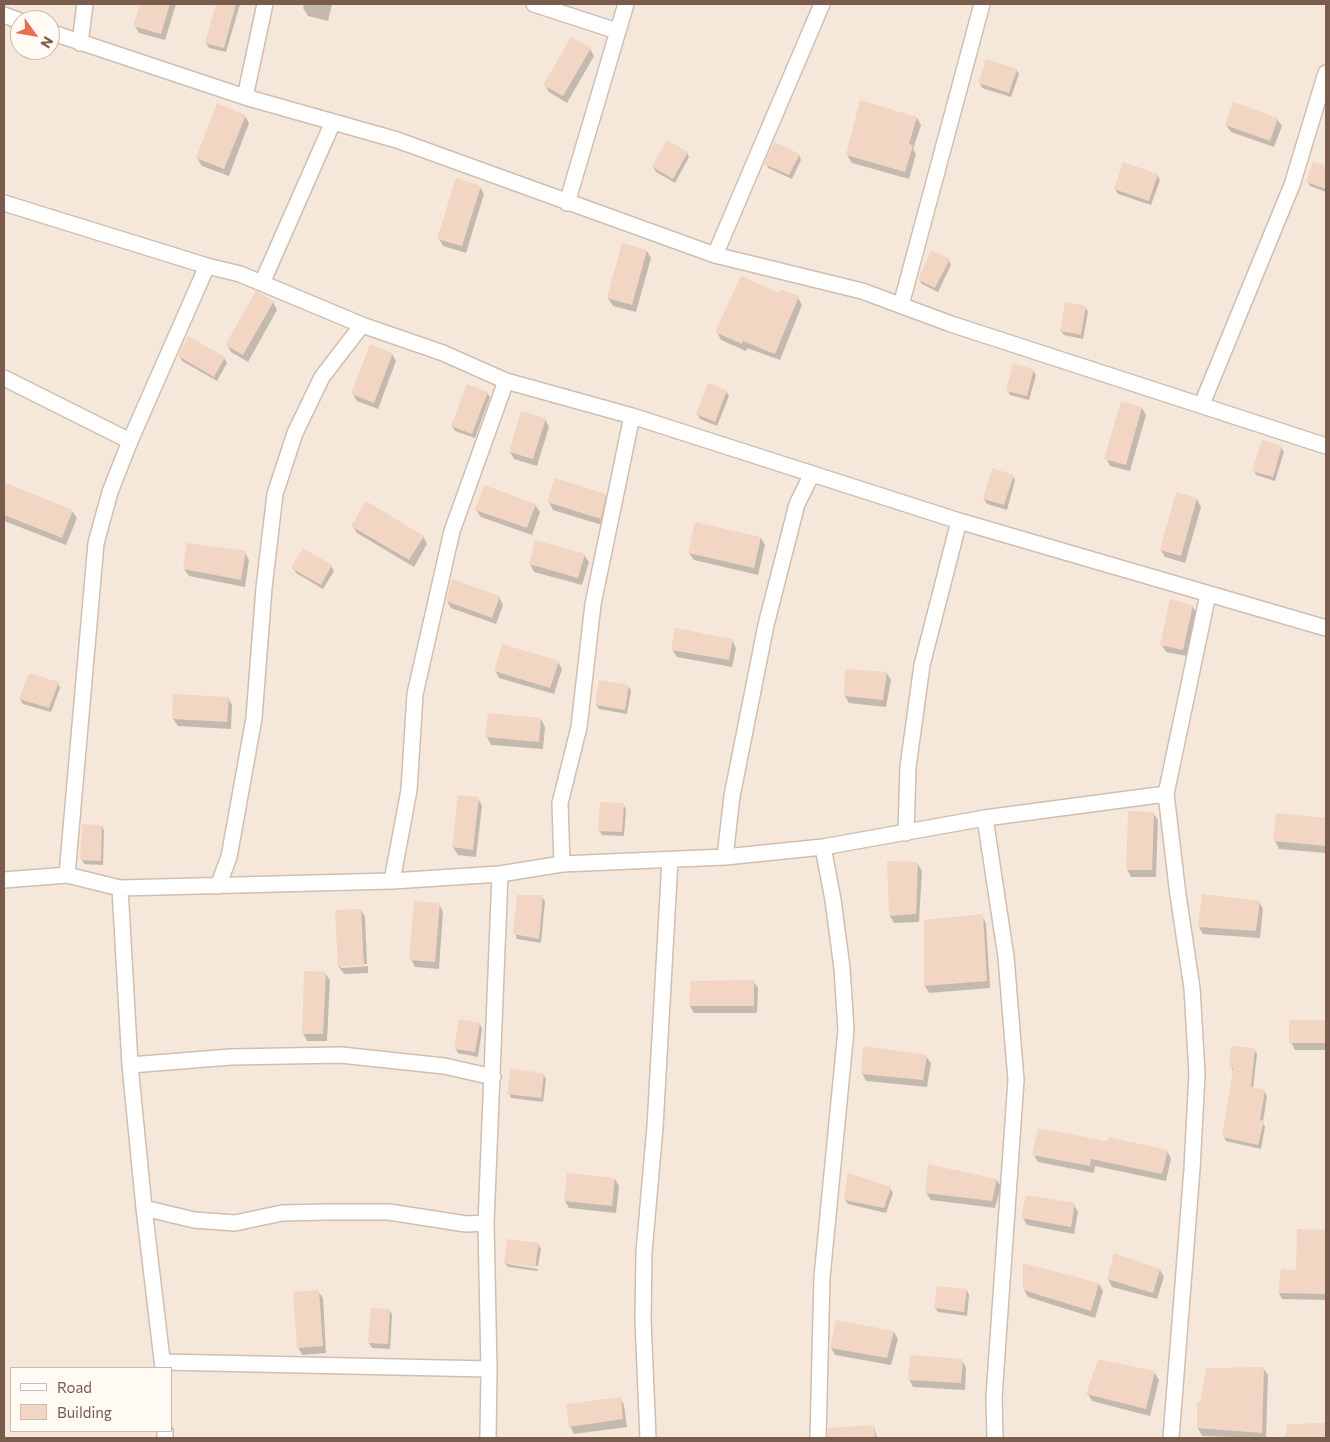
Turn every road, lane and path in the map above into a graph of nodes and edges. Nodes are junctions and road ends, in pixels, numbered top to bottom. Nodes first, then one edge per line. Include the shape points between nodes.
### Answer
1 (85, 4) edge
2 (265, 4) edge
3 (534, 4) edge
4 (626, 4) edge
5 (822, 4) edge
6 (982, 4) edge
7 (617, 31) junction
8 (60, 36) edge
9 (80, 43) junction
10 (1326, 73) edge
11 (245, 97) junction
12 (333, 122) junction
13 (567, 203) junction
14 (4, 204) edge
15 (715, 256) junction
16 (207, 266) junction
17 (262, 283) junction
18 (901, 305) junction
19 (362, 325) junction
20 (4, 378) edge
21 (506, 381) junction
22 (1202, 404) junction
23 (632, 416) junction
24 (130, 440) junction
25 (1326, 446) edge
26 (812, 474) junction
27 (959, 521) junction
28 (1208, 594) junction
29 (1326, 628) edge
30 (1166, 794) junction
31 (986, 818) junction
32 (906, 833) junction
33 (823, 847) junction
34 (725, 857) junction
35 (670, 860) junction
36 (562, 864) junction
37 (500, 874) junction
38 (67, 875) junction
39 (4, 880) edge
40 (392, 881) junction
41 (218, 886) junction
42 (120, 888) junction
43 (130, 1065) junction
44 (493, 1077) junction
45 (144, 1208) junction
46 (486, 1223) junction
47 (163, 1365) edge
48 (489, 1369) junction
49 (488, 1438) edge
50 (648, 1438) edge
51 (818, 1438) edge
52 (995, 1438) edge
53 (1171, 1438) edge

1 - 9 street
2 - 11 street
3 - 7 street
4 - 7 street
5 - 15 street
6 - 18 street
7 - 13 street
8 - 9 street
9 - 11 street
10 - 22 street via 1292,185
11 - 12 street
12 - 13 street via 397,140
12 - 17 street
13 - 15 street
14 - 16 street
15 - 18 street via 862,291
16 - 17 street
16 - 24 street
17 - 19 street
18 - 22 street
19 - 21 street via 443,353
19 - 41 street via 322,377 295,434 275,494 254,718 229,857
20 - 24 street
21 - 23 street
21 - 40 street via 452,531 415,694 409,790
22 - 25 street
23 - 26 street
23 - 36 street via 593,604 579,727 560,803
24 - 38 street via 110,492 96,543
26 - 27 street
26 - 34 street via 797,504 766,625 732,796
27 - 28 street
27 - 32 street via 922,665 908,767
28 - 29 street
28 - 30 street
30 - 31 street
30 - 53 street via 1192,988 1197,1074
31 - 32 street
31 - 52 street via 1006,957 1016,1080 994,1397
32 - 33 street
33 - 34 street
33 - 51 street via 842,968 846,1030 822,1277
34 - 35 street
35 - 36 street
35 - 50 street via 655,1127 644,1252
36 - 37 street
37 - 40 street
37 - 44 street
38 - 39 street
38 - 42 street
40 - 41 street
41 - 42 street
42 - 43 street
43 - 44 street via 231,1056 341,1055 444,1066
43 - 45 street
44 - 46 street
45 - 46 street via 194,1220 235,1223 282,1213 326,1212 389,1212 466,1224
45 - 47 street
46 - 48 street
47 - 48 street
48 - 49 street

